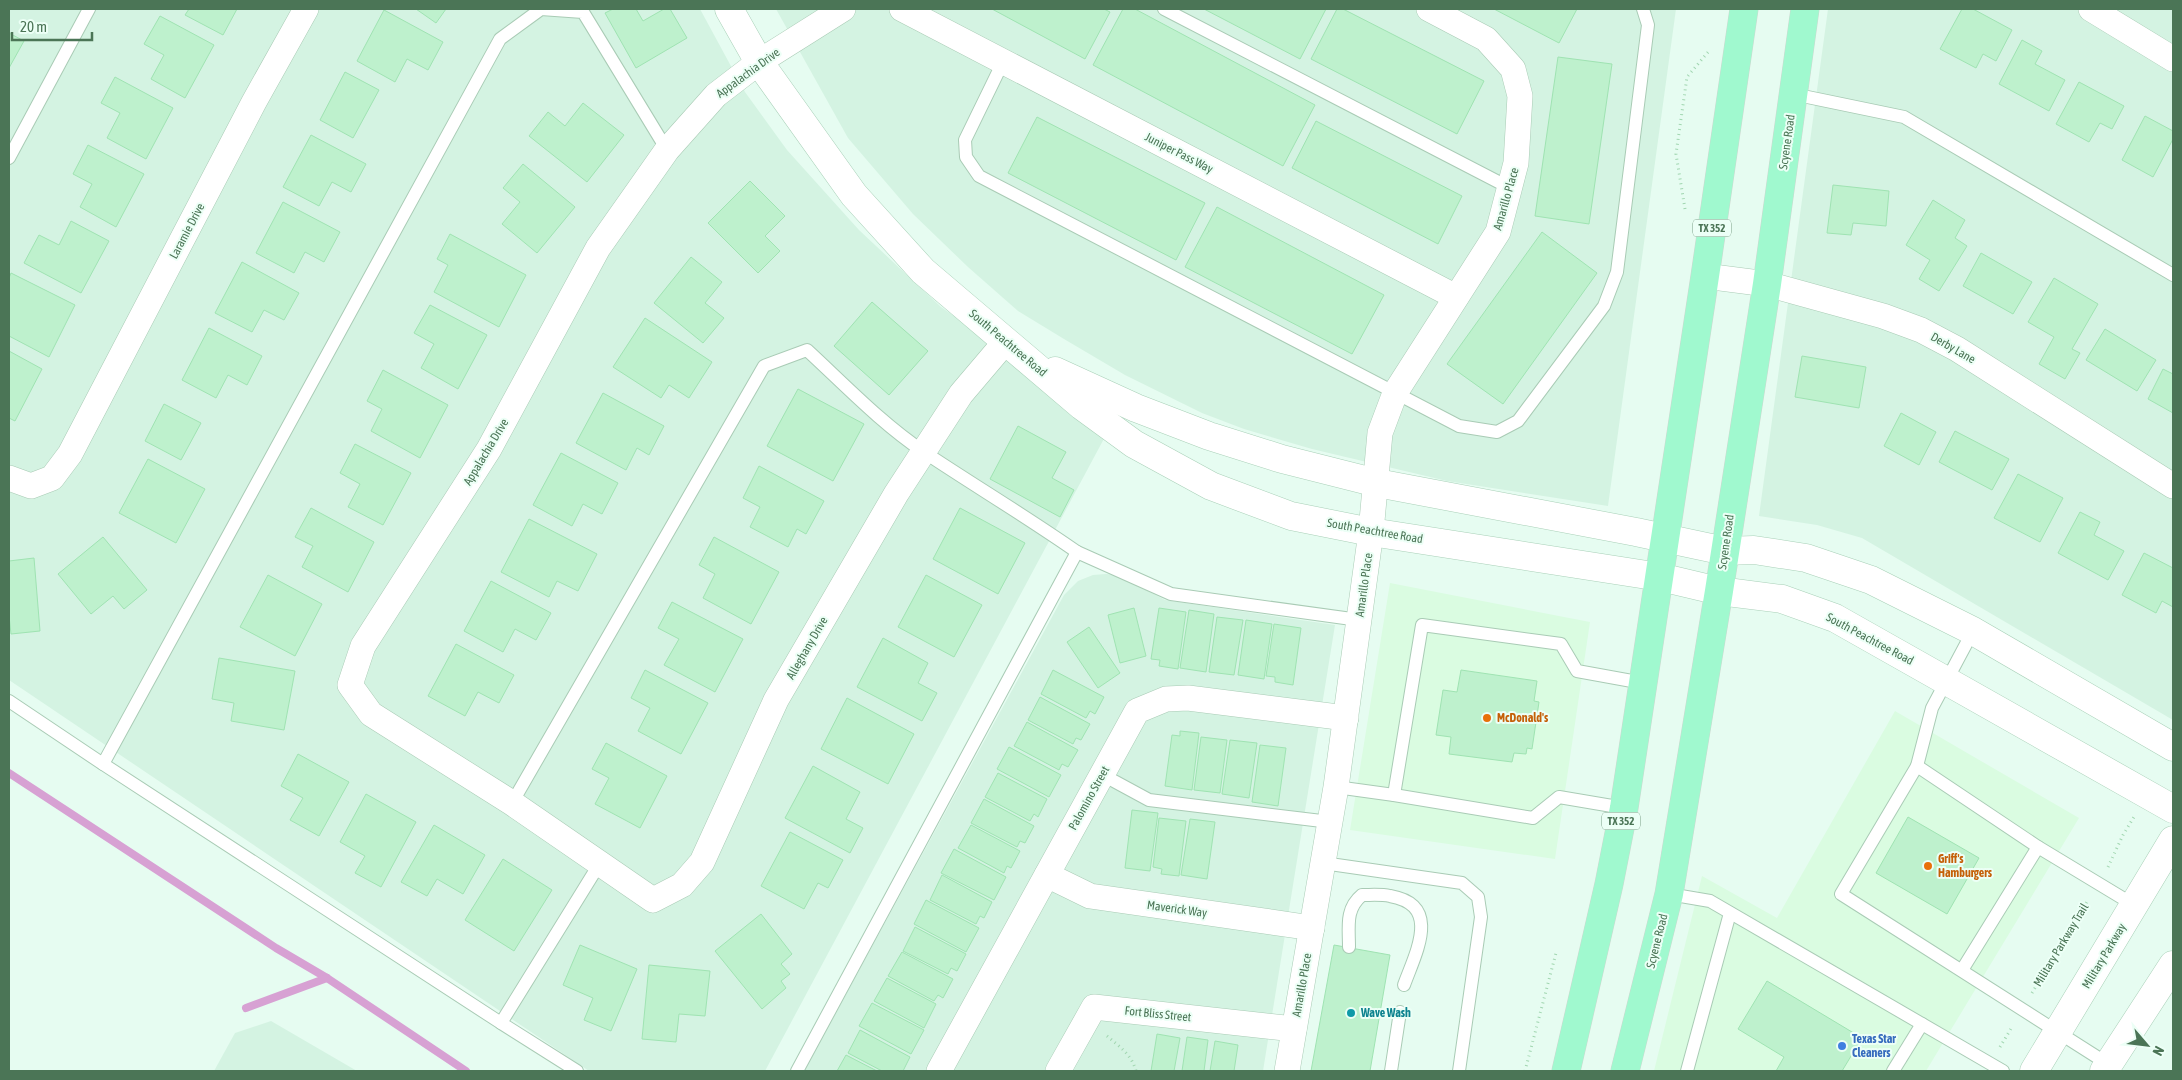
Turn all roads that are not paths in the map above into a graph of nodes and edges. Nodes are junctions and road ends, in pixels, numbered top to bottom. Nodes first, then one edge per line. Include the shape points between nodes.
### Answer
1 (89, 9) edge
2 (306, 9) edge
3 (729, 9) edge
4 (844, 9) edge
5 (902, 9) edge
6 (1164, 9) edge
7 (1429, 9) edge
8 (1644, 9) edge
9 (1744, 9) edge
10 (1804, 9) edge
11 (2091, 9) edge
12 (2173, 59) edge
13 (760, 62) junction
14 (1003, 62) junction
15 (1793, 94) junction
16 (667, 150) junction
17 (9, 158) edge
18 (1510, 188) junction
19 (2173, 275) edge
20 (1705, 276) junction
21 (1766, 284) junction
22 (1456, 297) junction
23 (1015, 349) junction
24 (1395, 393) junction
25 (924, 452) junction
26 (9, 478) edge
27 (1377, 483) junction
28 (2173, 486) edge
29 (1371, 532) junction
30 (1666, 538) junction
31 (1725, 551) junction
32 (1077, 552) junction
33 (1660, 577) junction
34 (1719, 591) junction
35 (1359, 620) junction
36 (1973, 631) junction
37 (1947, 681) junction
38 (1643, 683) junction
39 (9, 701) edge
40 (1346, 718) junction
41 (2173, 747) edge
42 (104, 764) junction
43 (1917, 766) junction
44 (1101, 774) junction
45 (1336, 787) junction
46 (1394, 795) junction
47 (512, 803) junction
48 (1624, 808) junction
49 (2173, 809) edge
50 (1330, 822) junction
51 (2173, 840) edge
52 (2038, 848) junction
53 (600, 863) junction
54 (1323, 863) junction
55 (1047, 875) junction
56 (1669, 894) junction
57 (2134, 905) junction
58 (1730, 913) junction
59 (1312, 928) junction
60 (1349, 947) dead end
61 (2173, 965) edge
62 (1962, 970) junction
63 (1404, 985) dead end
64 (1400, 1012) dead end
65 (501, 1023) junction
66 (1922, 1024) junction
67 (1294, 1028) junction
68 (2058, 1031) junction
69 (2106, 1068) edge
70 (577, 1071) edge
71 (797, 1071) edge
72 (939, 1071) edge
73 (1058, 1071) edge
74 (1287, 1071) edge
75 (1391, 1071) edge
76 (1459, 1071) edge
77 (1566, 1071) edge
78 (1625, 1071) edge
79 (1687, 1071) edge
80 (1893, 1071) edge
81 (2003, 1071) edge
82 (2034, 1071) edge

1 - 17 lane
2 - 26 street, Laramie Drive via 70,454 52,478 31,486
3 - 13 main road, South Peachtree Road
4 - 13 street, Appalachia Drive
5 - 14 street, Juniper Pass Way
6 - 18 lane
7 - 18 street, Amarillo Place via 1486,39 1513,69 1520,96 1516,163
8 - 24 lane via 1648,25 1617,272 1604,306 1518,421 1497,432 1459,426
9 - 20 main road, TX 352
10 - 15 main road, Scyene Road
11 - 12 street
13 - 16 street, Appalachia Drive via 716,95
13 - 23 main road, South Peachtree Road via 854,195 923,271
14 - 22 street, Juniper Pass Way
14 - 24 lane via 965,140 966,157 979,176
15 - 19 lane via 1904,117
15 - 21 main road, Scyene Road
16 - 42 lane via 583,12 541,9 500,39
16 - 47 street, Appalachia Drive via 598,248 489,449 363,646 350,686 371,714
18 - 22 street, Amarillo Place via 1498,232
20 - 21 street, Derby Lane
20 - 30 main road, TX 352
21 - 28 street, Derby Lane via 1883,316 1921,330
21 - 31 main road, Scyene Road
22 - 24 street, Amarillo Place
23 - 25 street, Alleghany Drive via 961,394
23 - 27 main road via 1136,408 1209,436
23 - 29 main road, South Peachtree Road via 1082,406 1134,444 1211,486 1291,516
24 - 27 street, Amarillo Place via 1380,432
25 - 32 lane
25 - 47 lane via 876,415 807,350 764,366
25 - 53 street, Alleghany Drive via 896,494 776,700 702,862 682,885 653,900
27 - 29 street, Amarillo Place
27 - 30 main road
29 - 33 main road, South Peachtree Road
29 - 35 street, Amarillo Place
30 - 31 main road
30 - 33 main road, TX 352
31 - 34 main road, Scyene Road
31 - 36 main road via 1754,550 1806,558 1871,580
32 - 35 lane via 1171,594
32 - 71 lane
33 - 34 main road, South Peachtree Road
33 - 38 main road, TX 352
34 - 37 main road, South Peachtree Road via 1782,599 1835,618
34 - 56 main road, Scyene Road
35 - 40 street, Amarillo Place
36 - 37 lane
36 - 41 main road
37 - 43 lane via 1932,708
37 - 49 main road, South Peachtree Road
38 - 46 lane via 1577,671 1561,644 1422,625
38 - 48 main road, TX 352
39 - 42 lane
40 - 44 street, Palomino Street via 1188,698 1166,699 1137,710
40 - 45 street, Amarillo Place
42 - 65 lane
43 - 52 lane
43 - 62 lane via 1841,894
44 - 50 lane via 1148,800
44 - 55 street, Palomino Street
45 - 46 lane
45 - 50 street, Amarillo Place
46 - 48 lane via 1533,818 1559,797
47 - 53 street, Appalachia Drive
48 - 77 main road, TX 352
50 - 54 street, Amarillo Place
51 - 57 main road, Military Parkway
52 - 57 lane
52 - 62 lane
53 - 65 lane
54 - 59 street, Amarillo Place
54 - 76 lane via 1462,883 1478,897 1481,917
55 - 59 street, Maverick Way via 1090,896
55 - 72 street, Palomino Street
56 - 58 lane via 1710,901
56 - 78 main road, Scyene Road
57 - 68 main road, Military Parkway
58 - 66 lane
58 - 79 lane
59 - 67 street, Amarillo Place
60 - 63 lane via 1349,917 1353,902 1362,895 1389,896 1411,902 1420,913 1422,927
61 - 69 main road
62 - 68 lane
64 - 75 lane
65 - 70 lane
66 - 80 lane
66 - 81 lane
67 - 73 street, Fort Bliss Street via 1094,1007
67 - 74 street, Amarillo Place
68 - 69 lane
68 - 82 main road, Military Parkway

